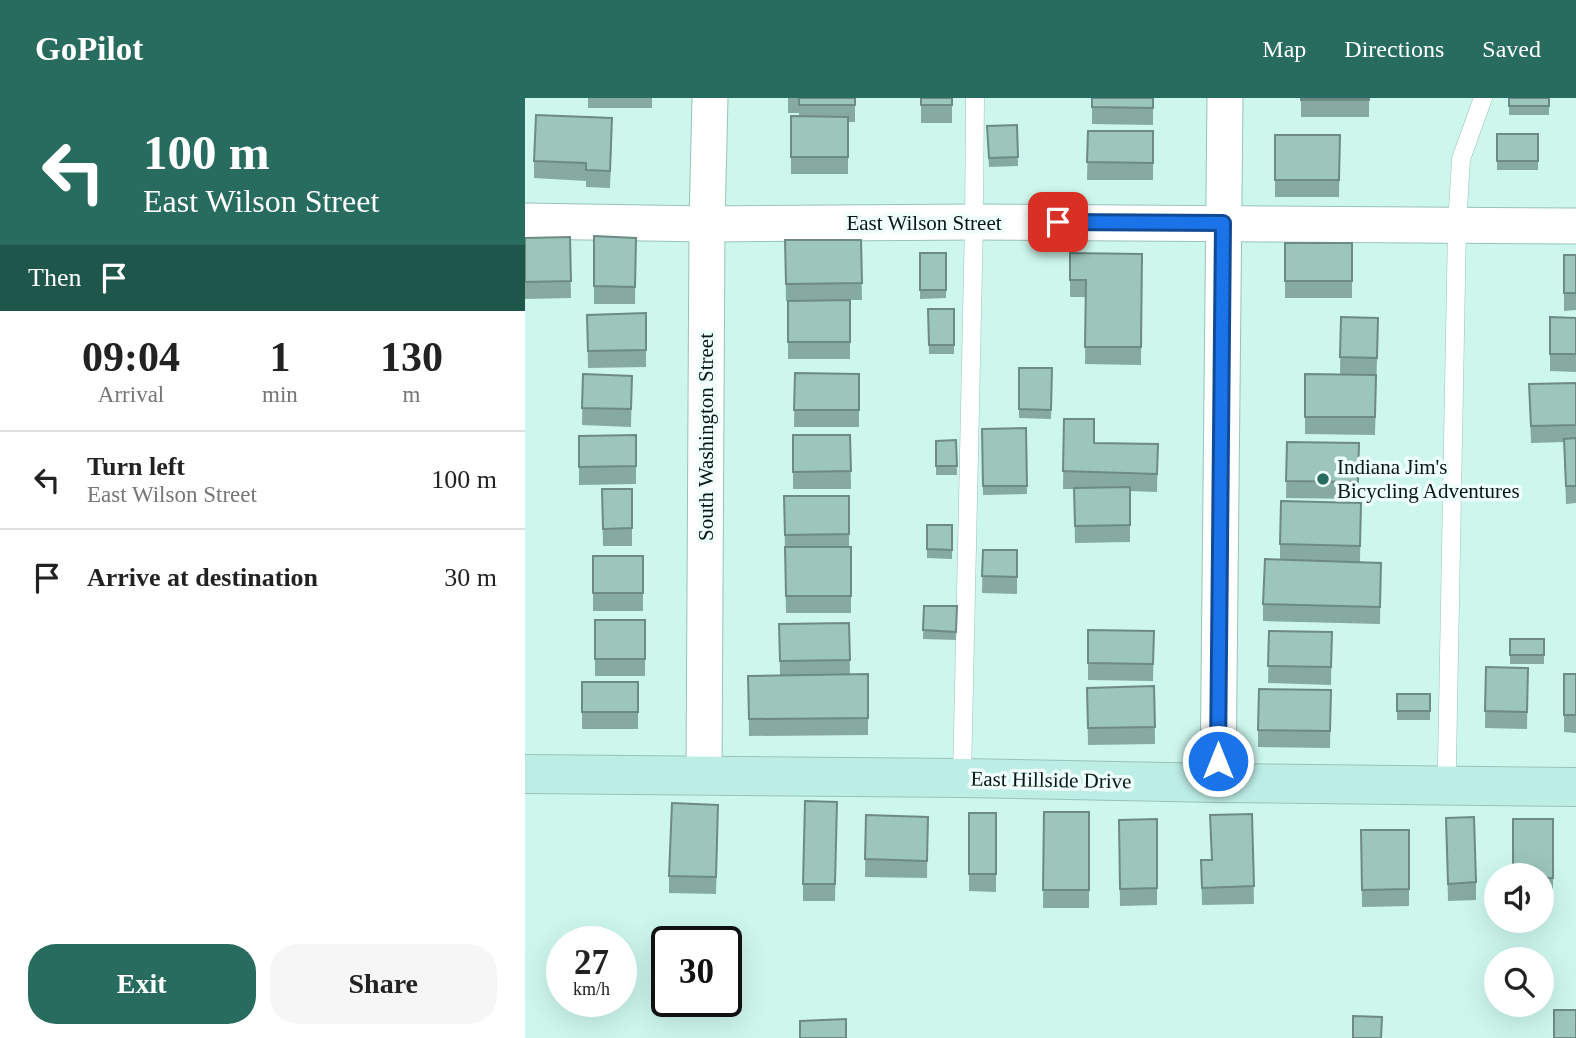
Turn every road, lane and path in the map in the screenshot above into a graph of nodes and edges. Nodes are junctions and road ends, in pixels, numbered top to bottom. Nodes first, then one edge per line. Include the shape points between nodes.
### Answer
1 (711, 98) edge
2 (975, 98) edge
3 (1225, 98) edge
4 (1483, 98) edge
5 (525, 221) edge
6 (974, 222) junction
7 (1223, 223) junction
8 (707, 224) junction
9 (1457, 226) junction
10 (1576, 226) edge
11 (525, 774) edge
12 (704, 775) junction
13 (962, 778) junction
14 (1218, 783) junction
15 (1445, 786) junction
16 (1576, 787) edge

1 - 8 street, South Washington Street
2 - 6 lane
3 - 7 street
4 - 9 lane via 1461,159
5 - 8 street, East Wilson Street
6 - 7 street, East Wilson Street
6 - 8 street, East Wilson Street
6 - 13 lane
7 - 9 street, East Wilson Street
7 - 14 street
8 - 12 street, South Washington Street
9 - 10 street, East Wilson Street
9 - 15 lane
11 - 12 main road, East Hillside Drive
12 - 13 main road, East Hillside Drive
13 - 14 main road, East Hillside Drive
14 - 15 main road, East Hillside Drive
15 - 16 main road, East Hillside Drive

